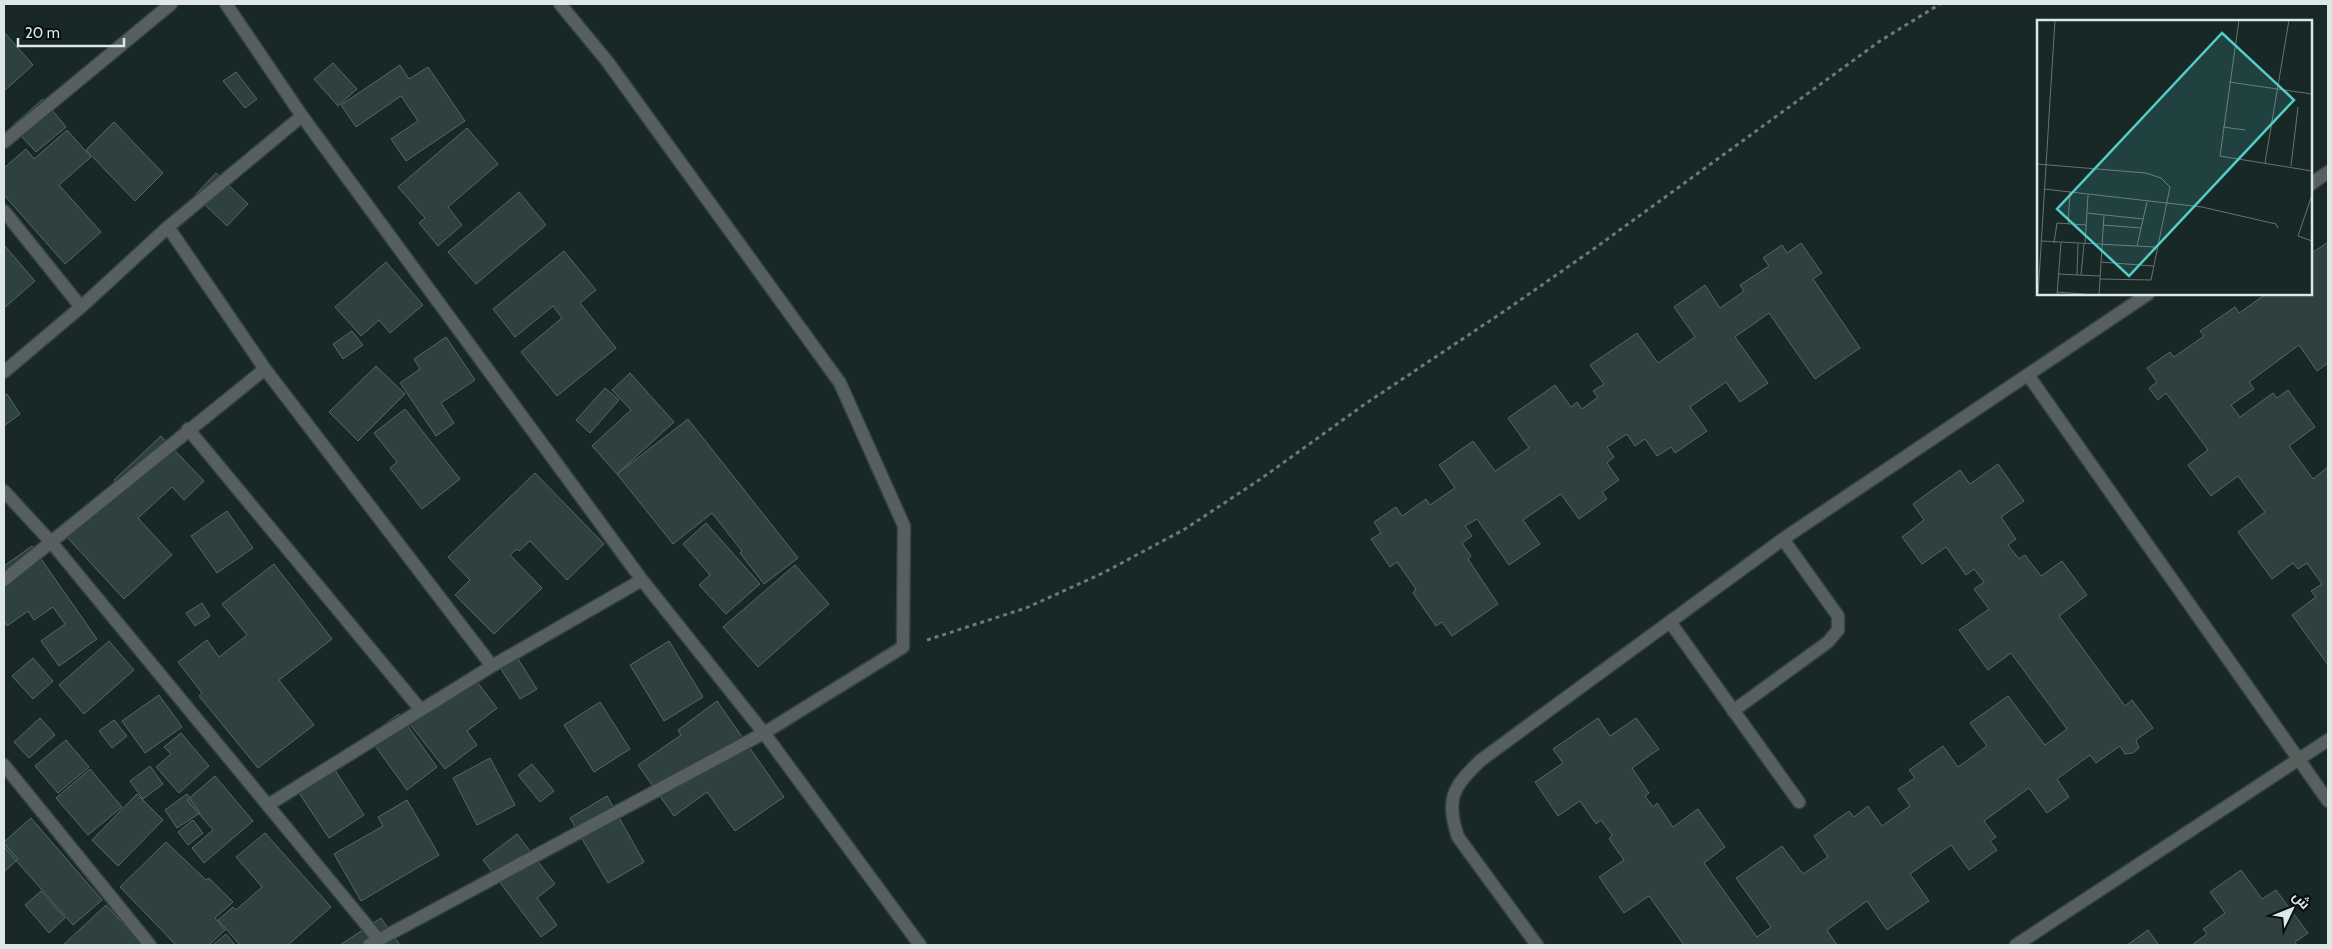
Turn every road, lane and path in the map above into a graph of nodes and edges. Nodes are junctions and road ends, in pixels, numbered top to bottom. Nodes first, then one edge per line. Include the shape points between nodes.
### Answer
1 (171, 4) edge
2 (226, 4) edge
3 (560, 4) edge
4 (1940, 4) edge
5 (302, 116) junction
6 (4, 142) edge
7 (2328, 172) edge
8 (2312, 183) edge
9 (4, 211) edge
10 (168, 227) junction
11 (2147, 295) edge
12 (81, 307) junction
13 (265, 369) junction
14 (4, 372) edge
15 (2028, 375) junction
16 (188, 429) junction
17 (4, 492) edge
18 (1783, 539) junction
19 (51, 542) junction
20 (4, 580) edge
21 (642, 580) junction
22 (1670, 622) junction
23 (903, 647) junction
24 (492, 666) junction
25 (421, 710) junction
26 (1733, 711) junction
27 (764, 733) junction
28 (2328, 740) edge
29 (2300, 758) junction
30 (4, 765) edge
31 (2328, 801) edge
32 (1799, 802) dead end
33 (268, 805) junction
34 (374, 942) edge
35 (150, 945) edge
36 (920, 945) edge
37 (1537, 945) edge
38 (2016, 945) edge

1 - 6 street
2 - 5 street
3 - 23 street via 607,61 840,383 904,526
4 - 23 path via 1880,41 1595,248 1185,529 1103,573 1026,608
5 - 10 street
5 - 21 street
7 - 8 street
9 - 12 street
10 - 12 street
10 - 13 street
11 - 15 street
12 - 14 street
13 - 16 street
13 - 24 street
15 - 18 street
15 - 29 street
16 - 19 street
16 - 25 street
17 - 19 street
18 - 22 street
18 - 26 street via 1838,616 1838,630 1828,642
19 - 20 street
19 - 33 street
21 - 24 street
21 - 27 street
22 - 26 street
22 - 37 street via 1481,760 1462,778 1452,798 1451,817 1458,838
23 - 27 street
24 - 25 street
25 - 33 street
26 - 32 street
27 - 34 street
27 - 36 street
28 - 29 street
29 - 31 street
29 - 38 street
30 - 35 street
33 - 34 street

